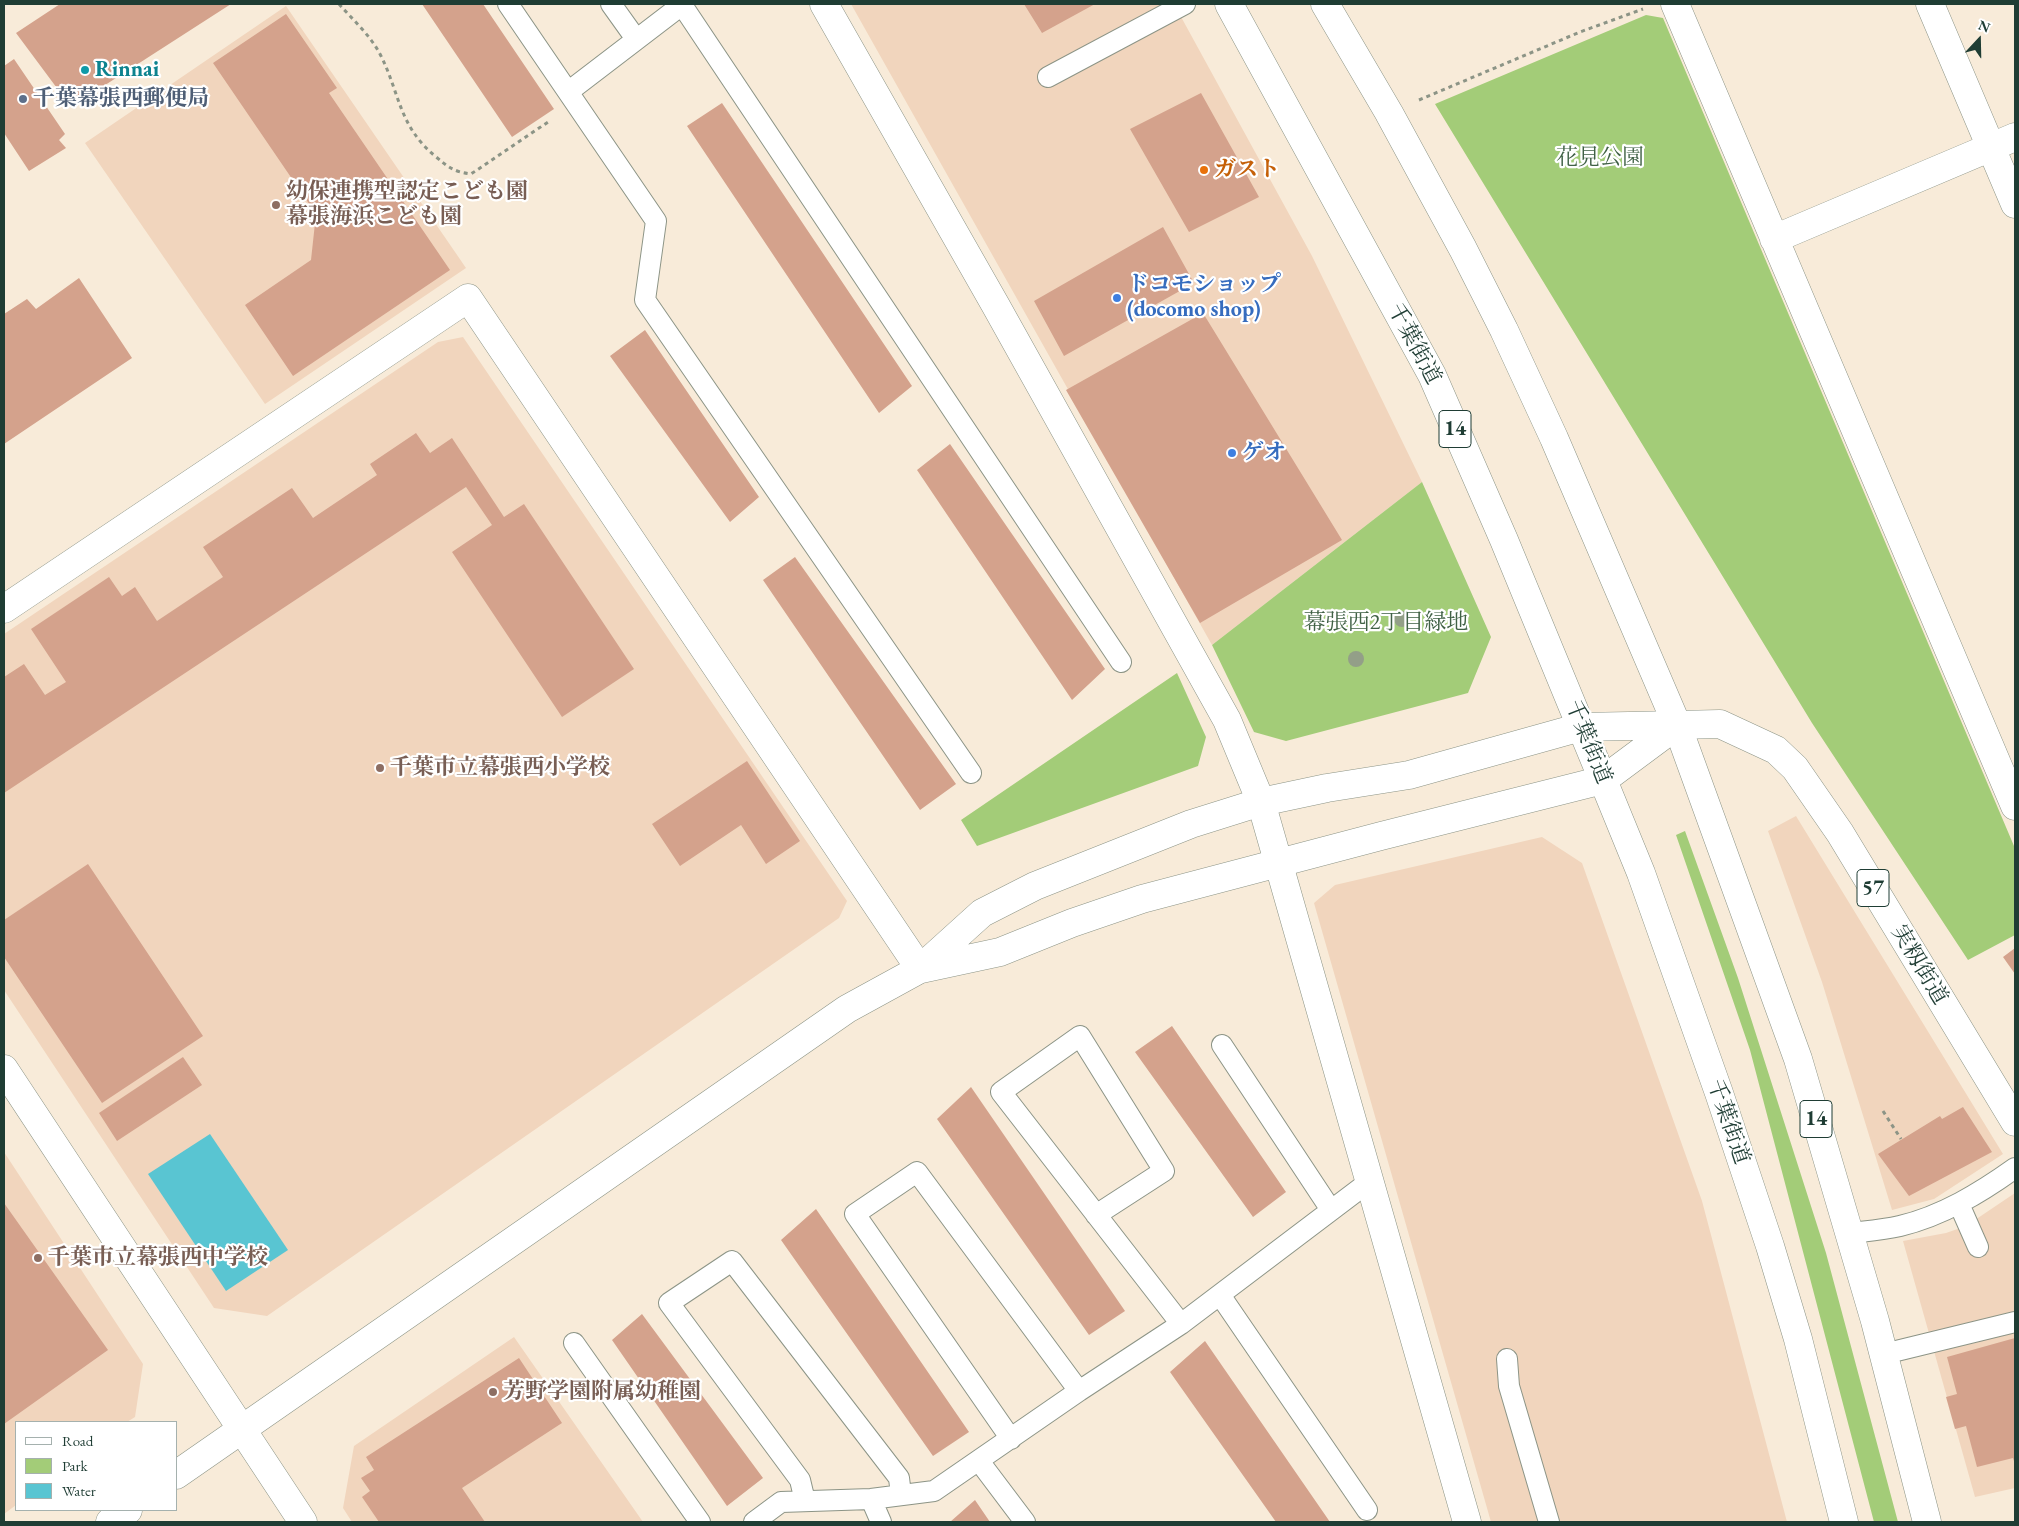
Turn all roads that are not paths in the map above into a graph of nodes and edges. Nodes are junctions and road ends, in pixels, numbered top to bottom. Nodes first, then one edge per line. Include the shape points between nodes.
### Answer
1 (508, 4) edge
2 (611, 4) edge
3 (682, 4) edge
4 (824, 4) edge
5 (1185, 4) edge
6 (1229, 4) edge
7 (1325, 4) edge
8 (1674, 4) edge
9 (1930, 4) edge
10 (636, 39) junction
11 (1048, 77) dead end
12 (568, 92) junction
13 (2003, 142) edge
14 (2015, 204) edge
15 (1774, 239) junction
16 (4, 609) edge
17 (1121, 662) dead end
18 (1677, 725) junction
19 (1582, 727) junction
20 (970, 773) dead end
21 (1603, 780) junction
22 (1261, 802) junction
23 (2015, 806) edge
24 (1278, 864) junction
25 (920, 969) junction
26 (1222, 1045) dead end
27 (4, 1069) edge
28 (2015, 1122) edge
29 (2015, 1168) edge
30 (1370, 1182) junction
31 (1959, 1204) junction
32 (1331, 1210) junction
33 (1096, 1215) junction
34 (1850, 1234) junction
35 (1978, 1247) dead end
36 (1220, 1295) junction
37 (2015, 1322) edge
38 (1181, 1324) junction
39 (574, 1343) dead end
40 (1884, 1354) junction
41 (1507, 1360) dead end
42 (1079, 1391) junction
43 (241, 1429) junction
44 (1011, 1438) junction
45 (979, 1461) junction
46 (178, 1474) edge
47 (901, 1496) junction
48 (871, 1499) junction
49 (805, 1501) junction
50 (1367, 1510) dead end
51 (126, 1511) edge
52 (761, 1520) edge
53 (110, 1522) edge
54 (303, 1522) edge
55 (700, 1522) edge
56 (881, 1522) edge
57 (1025, 1522) edge
58 (1467, 1522) edge
59 (1549, 1522) edge
60 (1844, 1522) edge
61 (1926, 1522) edge

1 - 12 lane
2 - 10 lane
3 - 10 lane
3 - 17 lane
4 - 22 main road via 1227,720
5 - 11 lane
6 - 19 main road, 千葉街道 / 14 via 1432,375
7 - 18 main road, 14 via 1389,113 1504,330
8 - 15 main road
9 - 13 main road
10 - 12 lane
12 - 20 lane via 656,221 646,300
13 - 14 main road
13 - 15 main road
15 - 23 main road
16 - 25 main road via 468,298
18 - 19 main road, 実籾街道
18 - 21 main road
18 - 28 main road, 実籾街道 / 57 via 1720,724 1776,750 1796,768 1840,833
18 - 34 main road, 14 via 1798,1059
19 - 21 main road, 千葉街道 / 14
19 - 22 main road, 実籾街道 via 1409,775
21 - 24 main road
21 - 60 main road, 千葉街道 / 14 via 1641,873 1770,1246 1798,1339
22 - 24 main road
22 - 25 main road, 実籾街道 via 1191,824 1035,886 982,913
24 - 25 main road via 1142,900 1000,952
24 - 30 main road
25 - 43 main road via 847,1009
26 - 32 lane
27 - 43 main road
29 - 31 lane
30 - 32 lane
30 - 58 main road
31 - 34 lane via 1900,1226
31 - 35 lane
32 - 36 lane
33 - 33 lane via 1001,1092 1080,1036 1164,1171
33 - 38 lane
34 - 40 main road, 14
36 - 38 lane
36 - 50 lane
37 - 40 lane
38 - 42 lane
39 - 55 lane
40 - 61 main road, 14
41 - 59 lane via 1509,1386
42 - 44 lane
42 - 44 lane via 917,1172 854,1214
43 - 46 main road
43 - 54 main road
44 - 45 lane
45 - 47 lane via 934,1491
45 - 57 lane
47 - 48 lane
47 - 49 lane via 899,1478 732,1260 670,1304 800,1480
48 - 49 lane
48 - 56 lane
49 - 52 lane via 781,1502
51 - 53 main road

